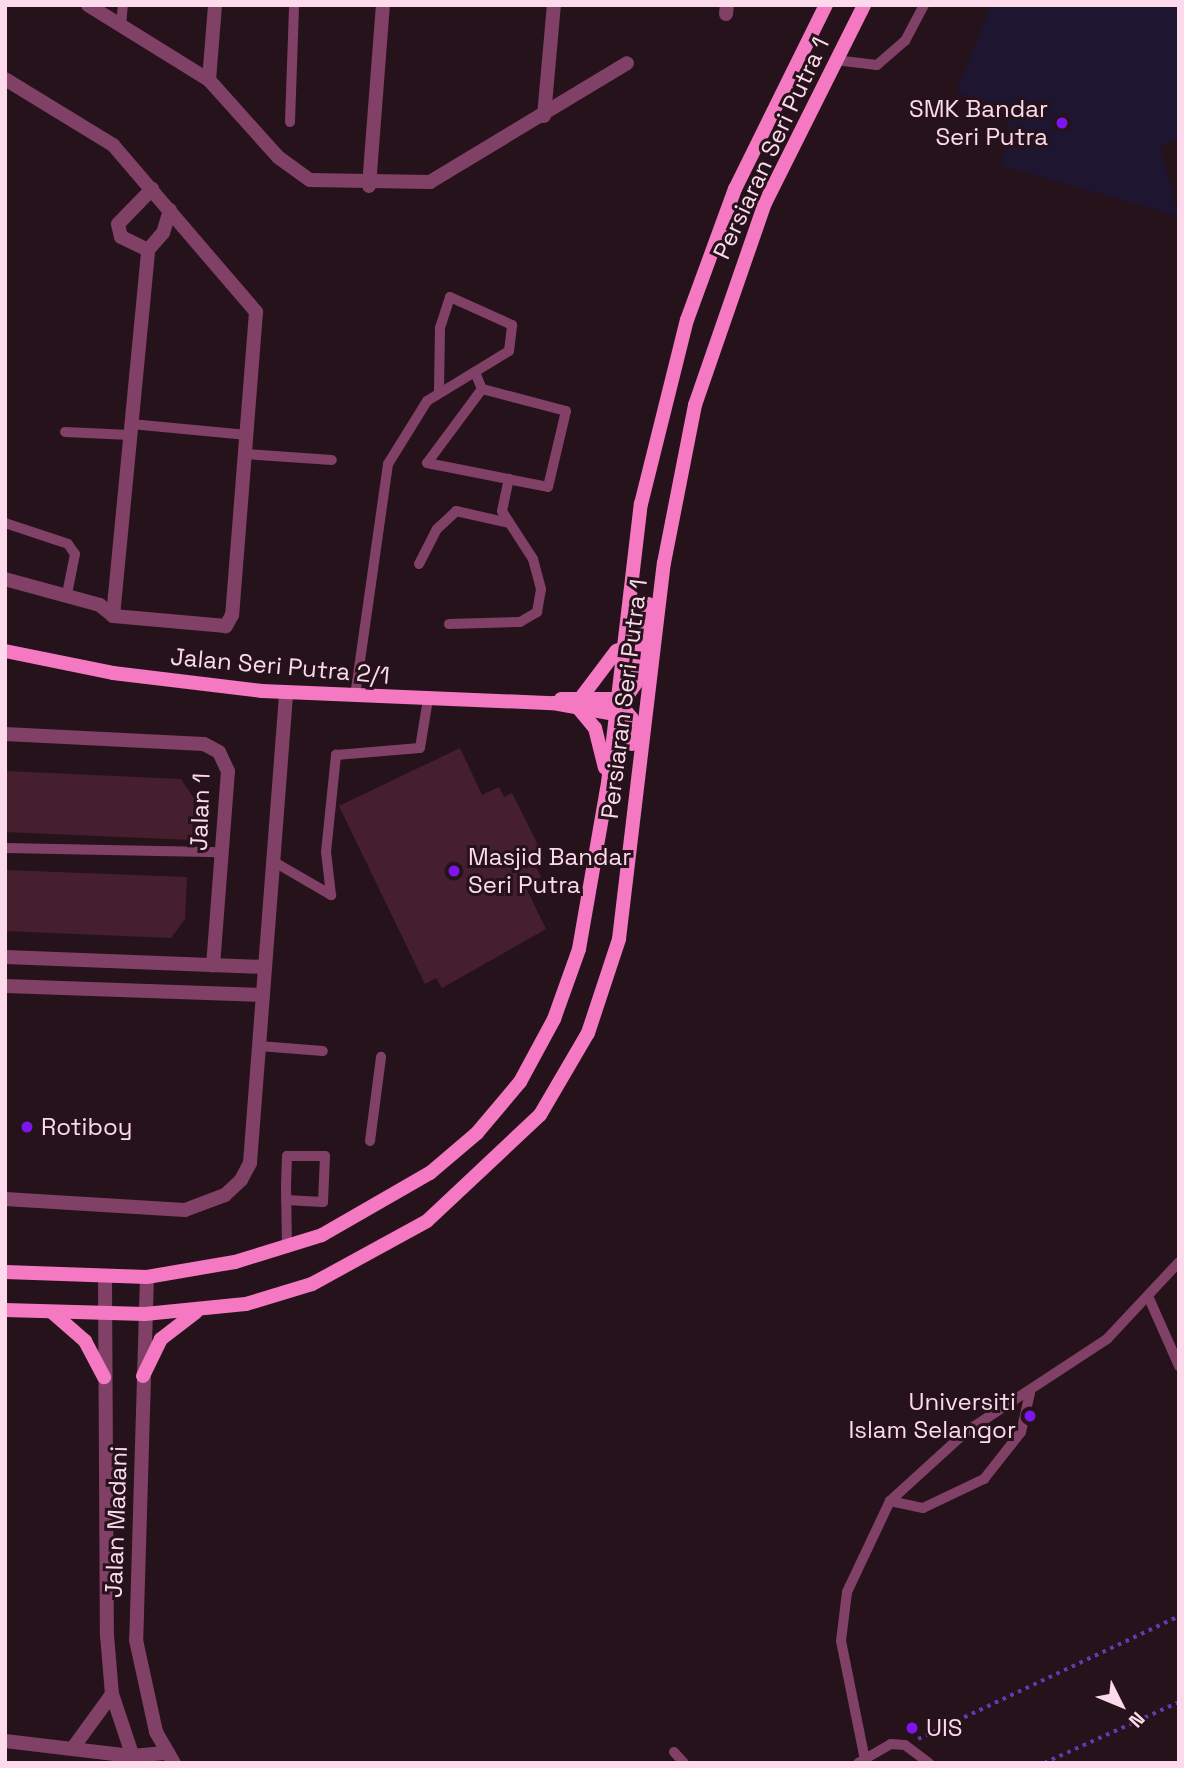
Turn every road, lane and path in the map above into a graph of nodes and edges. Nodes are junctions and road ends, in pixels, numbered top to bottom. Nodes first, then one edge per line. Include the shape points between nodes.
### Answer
1 (88, 5) edge
2 (123, 5) edge
3 (215, 5) edge
4 (294, 5) edge
5 (383, 5) edge
6 (555, 5) edge
7 (826, 5) edge
8 (864, 5) edge
9 (924, 5) edge
10 (121, 26) junction
11 (835, 60) junction
12 (627, 63) dead end
13 (5, 79) edge
14 (209, 80) junction
15 (544, 116) junction
16 (290, 122) dead end
17 (369, 186) junction
18 (152, 189) junction
19 (170, 211) junction
20 (148, 250) junction
21 (475, 372) junction
22 (482, 389) junction
23 (439, 393) junction
24 (131, 429) junction
25 (65, 432) dead end
26 (247, 435) junction
27 (245, 454) junction
28 (332, 460) dead end
29 (509, 479) junction
30 (5, 523) edge
31 (509, 523) junction
32 (419, 564) dead end
33 (664, 564) junction
34 (5, 579) edge
35 (67, 594) junction
36 (113, 616) junction
37 (449, 624) dead end
38 (623, 632) junction
39 (5, 651) edge
40 (286, 692) junction
41 (355, 696) junction
42 (428, 699) junction
43 (580, 704) junction
44 (618, 707) junction
45 (5, 734) edge
46 (608, 783) junction
47 (633, 814) junction
48 (5, 848) edge
49 (222, 852) junction
50 (276, 863) junction
51 (5, 957) edge
52 (213, 965) junction
53 (265, 967) junction
54 (5, 986) edge
55 (262, 995) junction
56 (259, 1046) junction
57 (323, 1051) dead end
58 (382, 1057) dead end
59 (370, 1141) dead end
60 (5, 1199) edge
61 (286, 1200) junction
62 (287, 1248) junction
63 (1179, 1262) edge
64 (5, 1272) edge
65 (147, 1276) junction
66 (105, 1278) junction
67 (1148, 1296) junction
68 (204, 1308) junction
69 (5, 1310) edge
70 (53, 1313) junction
71 (145, 1314) junction
72 (104, 1315) junction
73 (1179, 1366) edge
74 (143, 1376) junction
75 (104, 1377) junction
76 (1030, 1393) junction
77 (890, 1501) junction
78 (1179, 1616) edge
79 (113, 1694) junction
80 (1179, 1702) edge
81 (5, 1741) edge
82 (75, 1745) junction
83 (905, 1745) junction
84 (674, 1752) dead end
85 (171, 1758) edge
86 (861, 1759) edge
87 (133, 1760) edge
88 (684, 1763) edge
89 (929, 1763) edge
90 (1044, 1763) edge

1 - 10 street
2 - 10 lane
3 - 14 street
4 - 16 lane
5 - 17 street
6 - 15 street
7 - 38 street, Persiaran Seri Putra 1 via 735,188 687,320 641,503
8 - 11 street, Persiaran Seri Putra 1
9 - 11 lane via 905,41 877,65
10 - 14 street
11 - 33 street, Persiaran Seri Putra 1 via 765,203 727,303 695,405
12 - 15 street
13 - 18 street via 113,145
14 - 17 street via 294,172 310,180
15 - 17 street via 430,182
18 - 19 street
18 - 20 street via 118,224 121,237
19 - 20 street via 163,233
19 - 26 street via 256,312
20 - 24 street
21 - 22 lane
21 - 23 lane
21 - 23 lane via 509,351 512,325 450,297 440,328
22 - 29 lane via 427,463
22 - 29 lane via 566,411 548,487
23 - 41 lane via 427,401 388,464
24 - 25 lane
24 - 26 lane
24 - 36 street
26 - 27 street
27 - 28 lane
27 - 36 street via 232,615 226,626
29 - 31 lane via 502,511
30 - 35 lane via 68,544 75,554
31 - 32 lane via 456,511 437,528
31 - 37 lane via 533,559 541,589 537,612 520,622
33 - 44 street via 650,597 636,683
33 - 47 street, Persiaran Seri Putra 1
34 - 35 street
35 - 36 street
38 - 43 street via 612,664
38 - 44 street, Persiaran Seri Putra 1
39 - 40 street, Jalan Seri Putra 2/1 via 113,674
40 - 41 street, Jalan Seri Putra 2/1
40 - 50 street
41 - 42 street, Jalan Seri Putra 2/1
42 - 43 street, Jalan Seri Putra 2/1
42 - 50 lane via 420,747 336,755 326,852 331,895
43 - 44 street, Jalan Seri Putra 2/1
43 - 46 street via 595,728
44 - 46 street, Persiaran Seri Putra 1
44 - 47 street via 634,732 627,790
45 - 49 street, Jalan 1 via 204,744 219,752 228,771
46 - 62 street, Persiaran Seri Putra 1 via 579,949 554,1019 520,1082 477,1133 430,1173 383,1204
47 - 68 street, Persiaran Seri Putra 1 via 619,939 588,1033 540,1115 480,1177 372,1256 312,1284 246,1304
48 - 49 lane
49 - 52 street, Jalan 1
50 - 53 street
51 - 52 street
52 - 53 street
53 - 55 street
54 - 55 street
55 - 56 street
56 - 57 lane
56 - 60 street via 250,1163 225,1195 185,1210
58 - 59 lane
61 - 61 lane via 286,1156 325,1156 323,1202
61 - 62 lane
62 - 65 street, Persiaran Seri Putra 1
63 - 67 lane
64 - 66 street, Persiaran Seri Putra 1
65 - 66 street, Persiaran Seri Putra 1
65 - 71 street, Jalan Madani
66 - 72 street, Jalan Madani
67 - 73 lane
67 - 76 lane via 1107,1339
68 - 71 street, Persiaran Seri Putra 1
68 - 74 street via 161,1339
69 - 70 street, Persiaran Seri Putra 1
70 - 72 street, Persiaran Seri Putra 1
70 - 75 street via 85,1341
71 - 72 street, Persiaran Seri Putra 1
71 - 74 street, Jalan Madani
72 - 75 street, Jalan Madani
74 - 85 street, Jalan Madani via 136,1640 156,1732
75 - 79 street, Jalan Madani
76 - 77 lane via 924,1463
76 - 77 lane via 1021,1432 984,1479 923,1508
77 - 86 lane via 846,1592 841,1641
78 - 83 path via 1010,1690
79 - 82 street
79 - 87 street, Jalan Madani
80 - 90 path
81 - 82 street
82 - 87 street
83 - 86 lane via 884,1745
83 - 89 lane
84 - 88 lane
85 - 87 street

